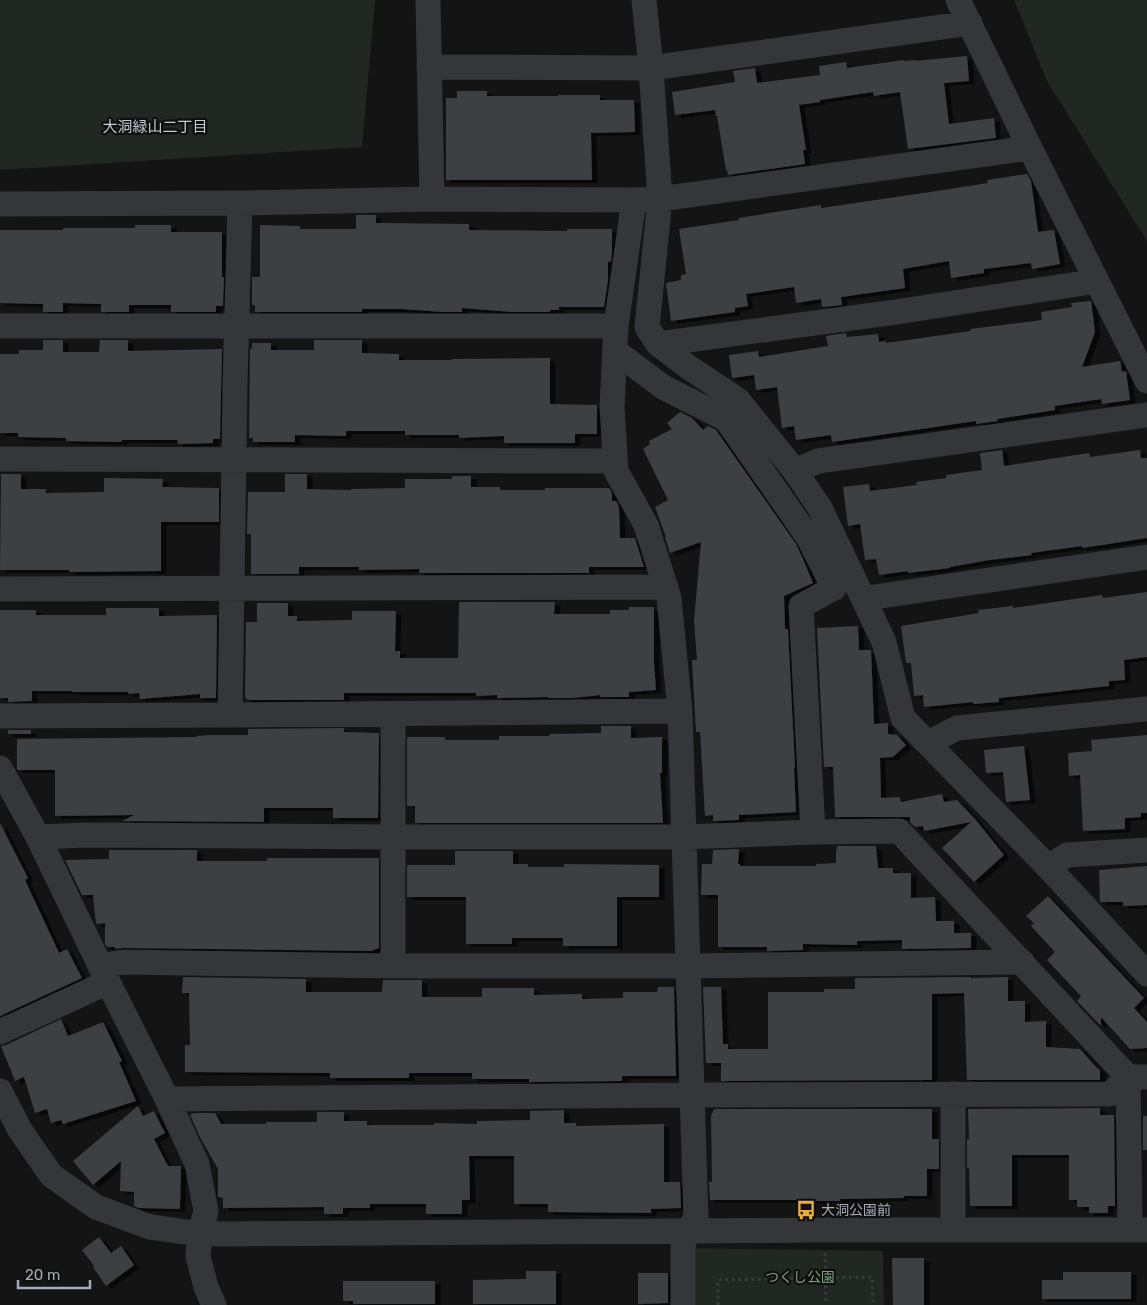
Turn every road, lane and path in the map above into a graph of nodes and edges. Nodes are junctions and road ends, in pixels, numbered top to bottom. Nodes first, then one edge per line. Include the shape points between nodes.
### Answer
1 (428, 0) edge
2 (644, 0) edge
3 (958, 0) edge
4 (970, 24) junction
5 (429, 66) junction
6 (651, 68) junction
7 (1030, 148) junction
8 (432, 199) junction
9 (660, 199) junction
10 (634, 200) junction
11 (240, 203) junction
12 (0, 204) edge
13 (1097, 281) junction
14 (236, 325) junction
15 (0, 326) edge
16 (616, 326) junction
17 (658, 344) junction
18 (614, 351) junction
19 (1147, 381) edge
20 (1147, 415) edge
21 (0, 459) edge
22 (234, 460) junction
23 (615, 461) junction
24 (795, 471) junction
25 (1147, 557) edge
26 (666, 587) junction
27 (232, 588) junction
28 (0, 589) edge
29 (865, 602) junction
30 (1147, 709) edge
31 (680, 711) junction
32 (393, 714) junction
33 (230, 715) junction
34 (0, 716) edge
35 (928, 743) junction
36 (0, 768) edge
37 (813, 832) junction
38 (38, 837) junction
39 (683, 837) junction
40 (393, 838) junction
41 (1147, 850) edge
42 (1048, 866) junction
43 (1022, 962) junction
44 (393, 966) junction
45 (689, 966) junction
46 (104, 974) junction
47 (1147, 974) edge
48 (0, 1032) edge
49 (1137, 1077) edge
50 (0, 1091) edge
51 (953, 1094) junction
52 (693, 1095) junction
53 (167, 1099) junction
54 (953, 1230) junction
55 (1139, 1230) edge
56 (687, 1231) junction
57 (200, 1234) junction
58 (826, 1278) junction
59 (214, 1305) edge
60 (683, 1305) edge
61 (718, 1305) edge
62 (826, 1305) edge
63 (873, 1305) edge

1 - 5 street
2 - 6 street
3 - 4 street
4 - 6 street
4 - 7 street
5 - 6 street
5 - 8 street
6 - 9 street
7 - 9 street
7 - 13 street
8 - 10 street
8 - 11 street
9 - 10 street
9 - 17 street via 647,327
10 - 16 street
11 - 12 street
11 - 14 street
13 - 17 street
13 - 19 street
14 - 15 street
14 - 16 street
14 - 22 street
16 - 18 street
17 - 24 street via 738,400
18 - 23 street via 612,407
18 - 37 street via 663,387 726,419 808,537 834,588 801,606
20 - 24 street via 818,460
21 - 22 street
22 - 23 street
22 - 27 street
23 - 26 street via 616,471 646,525
24 - 29 street via 820,508
25 - 29 street via 874,597
26 - 27 street
26 - 31 street
27 - 28 street
27 - 33 street
29 - 35 street via 884,642 903,718
30 - 35 street via 957,728
31 - 32 street
31 - 39 street
32 - 33 street
32 - 40 street
33 - 34 street
35 - 42 street
36 - 38 street
37 - 39 street
37 - 43 street via 899,831
38 - 40 street
38 - 46 street
39 - 40 street
39 - 45 street
40 - 44 street
41 - 42 street via 1067,855
42 - 47 street
43 - 45 street
43 - 49 street
44 - 45 street
44 - 46 street via 123,962
45 - 52 street
46 - 48 street
46 - 53 street
49 - 51 street via 1110,1094
49 - 55 street
50 - 57 street via 20,1130 52,1175 96,1207 150,1227
51 - 52 street
51 - 54 street
52 - 53 street
52 - 56 street via 696,1218
53 - 57 street via 197,1164 206,1211
54 - 55 street
54 - 56 street
56 - 57 street
56 - 60 street via 683,1247
57 - 59 street via 198,1256
58 - 61 path via 718,1280
58 - 62 path
58 - 63 path via 872,1277

